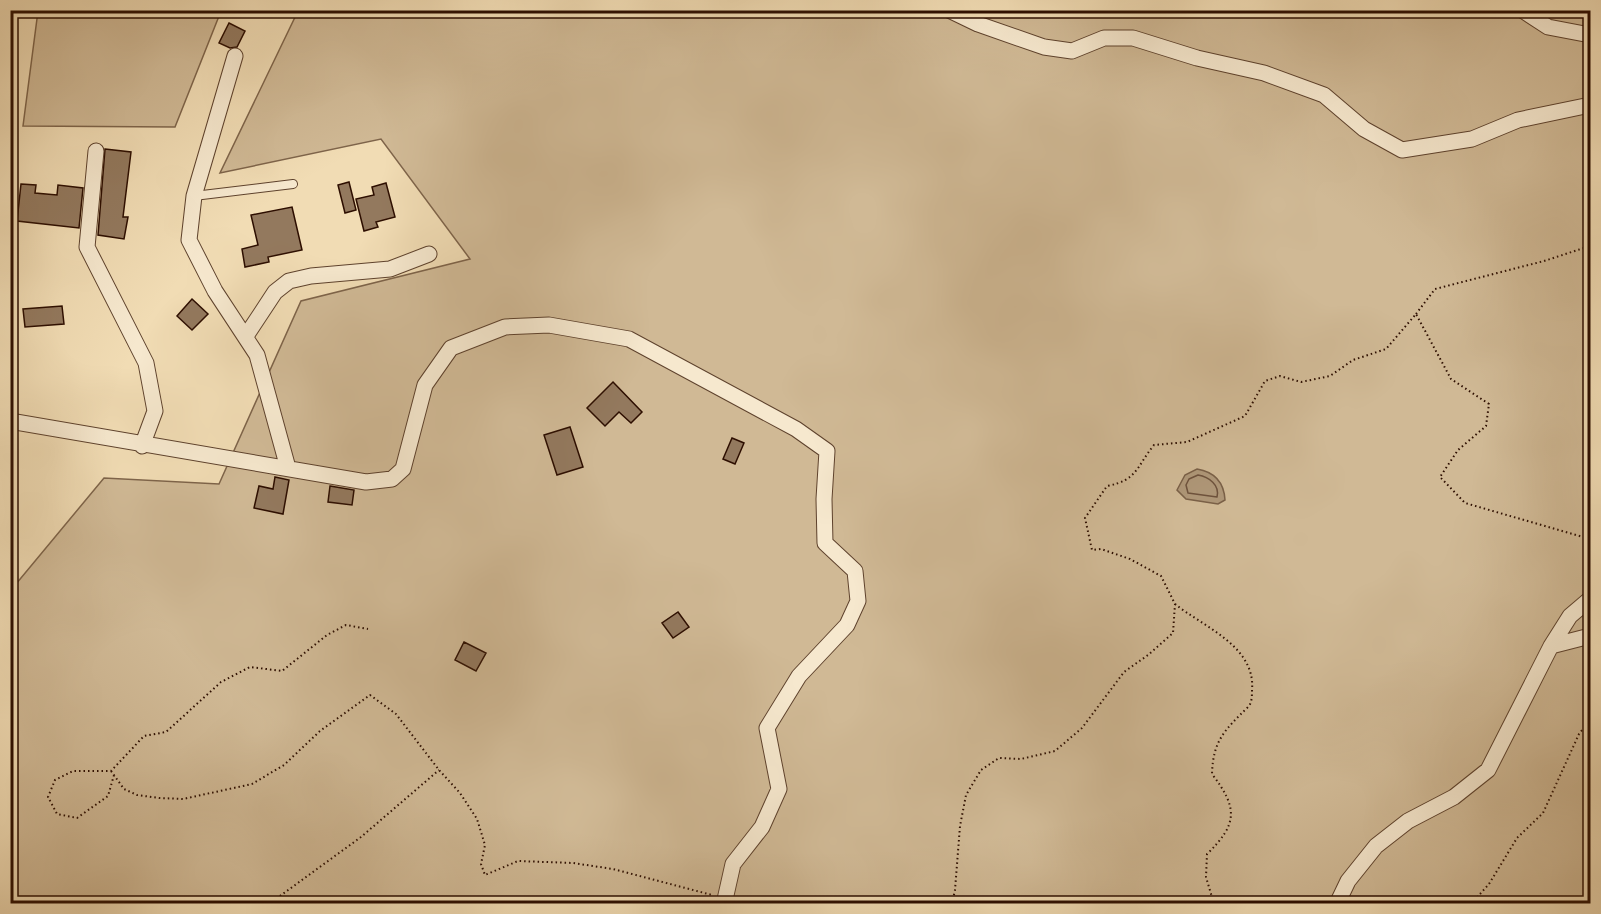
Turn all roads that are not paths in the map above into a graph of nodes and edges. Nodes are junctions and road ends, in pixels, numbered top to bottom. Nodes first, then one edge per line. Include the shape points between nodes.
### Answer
1 (949, 10) edge
2 (1522, 10) edge
3 (1590, 35) edge
4 (235, 56) dead end
5 (1590, 105) edge
6 (96, 151) dead end
7 (293, 184) dead end
8 (194, 196) junction
9 (429, 254) dead end
10 (246, 336) junction
11 (10, 421) edge
12 (142, 446) junction
13 (288, 468) junction
14 (1590, 599) edge
15 (1590, 636) edge
16 (1551, 646) junction
17 (724, 901) edge
18 (1337, 903) edge

1 - 5 street via 1044,47 1072,51 1104,38 1132,38 1264,73 1324,95 1364,129 1402,150 1472,139 1518,120
2 - 3 street via 1548,27
4 - 8 street
6 - 12 street via 87,247 146,363 155,411
7 - 8 lane
8 - 10 street via 189,240 215,291
9 - 10 street via 390,269 289,281 275,292
10 - 13 street via 257,355
11 - 12 street
12 - 13 street
13 - 17 street via 366,482 392,479 403,469 425,385 451,348 474,337 516,326 549,326 629,339 796,429 827,451 825,543 855,571 858,601 847,625 799,676 767,728 779,789 762,827 733,864
14 - 16 street via 1570,616
15 - 16 street
16 - 18 street via 1488,770 1454,797 1407,821 1376,846 1348,881

